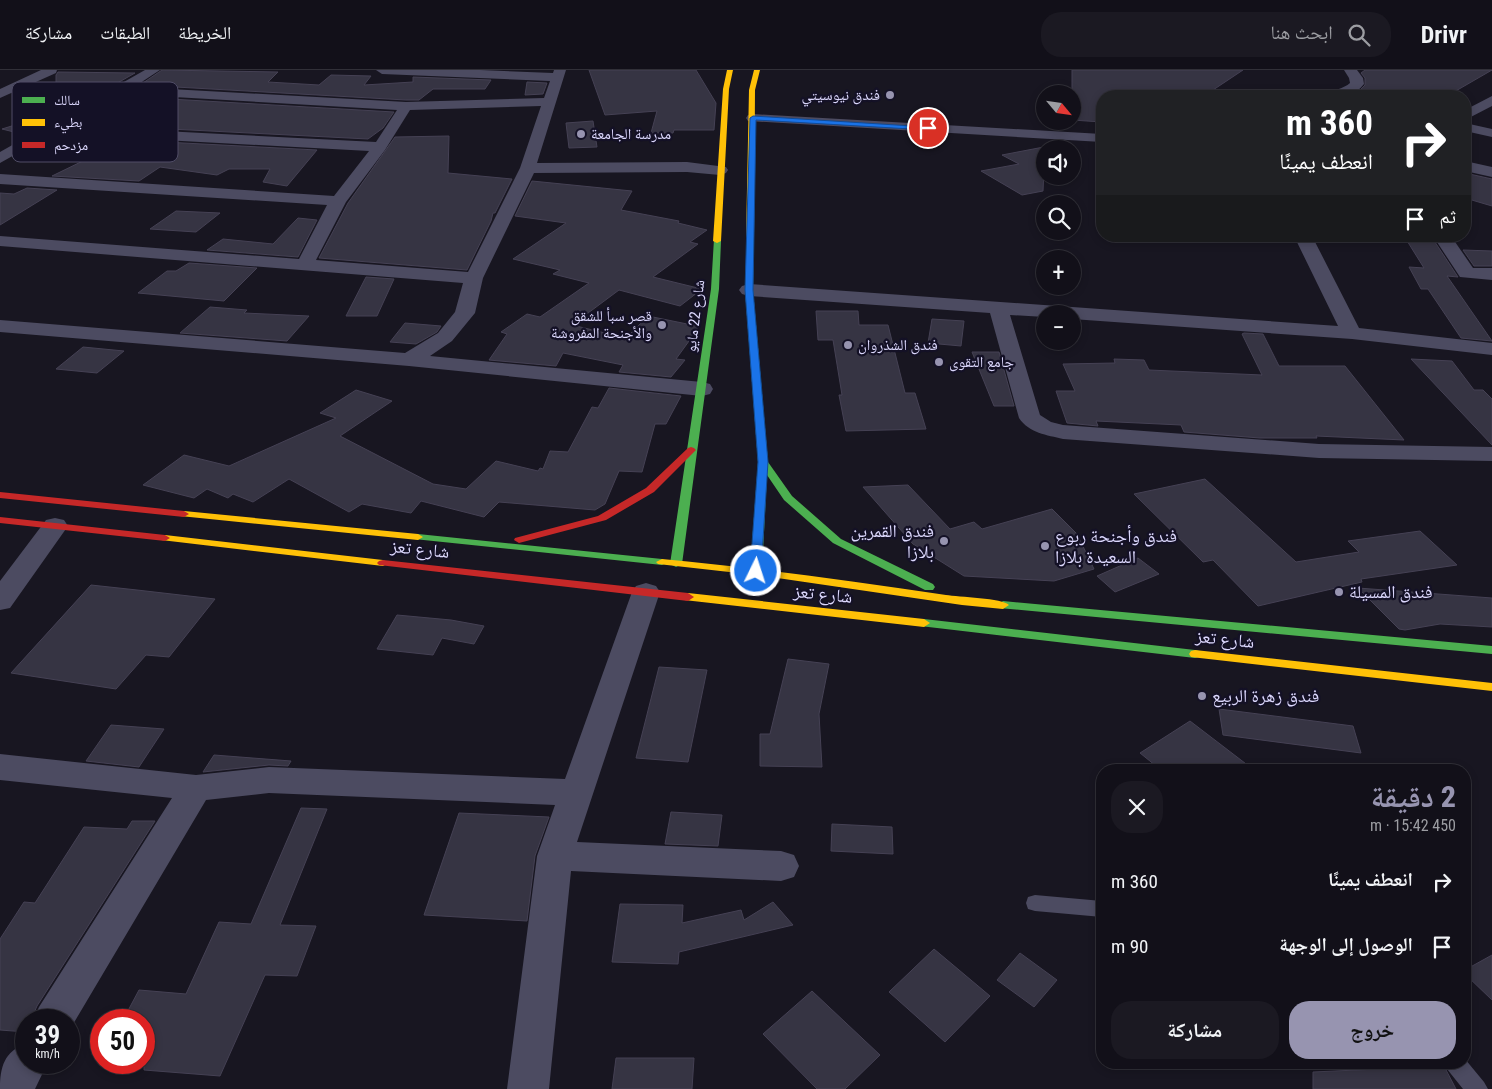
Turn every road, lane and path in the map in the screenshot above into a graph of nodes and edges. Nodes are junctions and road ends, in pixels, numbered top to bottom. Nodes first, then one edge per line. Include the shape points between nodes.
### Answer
1 (51, 70) edge
2 (154, 70) edge
3 (382, 70) edge
4 (730, 70) edge
5 (757, 70) edge
6 (1350, 70) edge
7 (425, 71) edge
8 (559, 74) edge
9 (26, 82) edge
10 (134, 82) edge
11 (12, 88) edge
12 (1351, 90) edge
13 (178, 93) edge
14 (0, 94) edge
15 (1492, 100) edge
16 (549, 102) junction
17 (406, 106) junction
18 (1471, 112) edge
19 (753, 118) junction
20 (1471, 128) edge
21 (1492, 133) edge
22 (178, 137) edge
23 (1096, 138) edge
24 (380, 147) junction
25 (12, 151) edge
26 (0, 158) edge
27 (1471, 167) edge
28 (528, 168) junction
29 (720, 170) junction
30 (752, 170) junction
31 (1492, 172) edge
32 (0, 178) edge
33 (338, 201) junction
34 (0, 241) edge
35 (1306, 242) edge
36 (1446, 242) edge
37 (305, 264) junction
38 (1492, 274) edge
39 (474, 278) junction
40 (745, 290) junction
41 (998, 308) junction
42 (0, 326) edge
43 (1352, 333) junction
44 (1492, 349) edge
45 (409, 360) junction
46 (702, 389) junction
47 (691, 450) junction
48 (1492, 454) edge
49 (763, 462) junction
50 (0, 495) edge
51 (0, 520) edge
52 (55, 526) junction
53 (498, 544) junction
54 (676, 564) junction
55 (756, 571) junction
56 (646, 592) junction
57 (0, 601) edge
58 (962, 601) junction
59 (1492, 650) edge
60 (1492, 686) edge
61 (0, 767) edge
62 (196, 788) junction
63 (576, 793) junction
64 (555, 856) junction
65 (781, 866) dead end
66 (1035, 903) dead end
67 (1096, 908) edge
68 (60, 1009) edge
69 (1460, 1069) edge
70 (21, 1074) edge
71 (12, 1089) edge
72 (528, 1089) edge
73 (1477, 1089) edge

1 - 9 street
2 - 10 street
3 - 7 street
4 - 29 main road, شارع 22 مايو
5 - 19 main road via 752,90
6 - 12 street via 1357,84
7 - 8 street
8 - 16 street
11 - 14 street
13 - 17 street
15 - 18 street
16 - 17 street
16 - 28 street
17 - 24 street
19 - 23 street
19 - 30 main road
20 - 21 street
22 - 24 street
24 - 33 street
25 - 26 street
27 - 31 street
28 - 29 street via 686,167
28 - 39 street
29 - 30 main road
29 - 46 main road, شارع 22 مايو via 719,289
30 - 40 main road
32 - 33 street
33 - 37 street
34 - 37 street
35 - 43 street
36 - 38 street via 1468,272
37 - 39 street
39 - 45 street via 464,313 445,337
40 - 41 street
40 - 49 main road
41 - 43 street
41 - 48 street via 1030,418 1043,427 1063,432 1319,451
42 - 45 street
43 - 44 street
45 - 46 street
46 - 47 main road, شارع 22 مايو
47 - 53 main road via 650,490 602,518
47 - 54 main road, شارع 22 مايو
49 - 55 main road
49 - 58 main road via 788,498 837,541 904,576
50 - 53 main road, شارع تعز
51 - 52 main road, شارع تعز
52 - 56 main road, شارع تعز
52 - 57 street
53 - 54 main road, شارع تعز
54 - 55 main road, شارع تعز
55 - 58 main road, شارع تعز
56 - 60 main road, شارع تعز
56 - 63 street
58 - 59 main road, شارع تعز
61 - 62 street
62 - 63 street via 269,780
62 - 68 street
63 - 64 street
64 - 65 street
64 - 72 street
66 - 67 lane
69 - 73 lane
70 - 71 street

